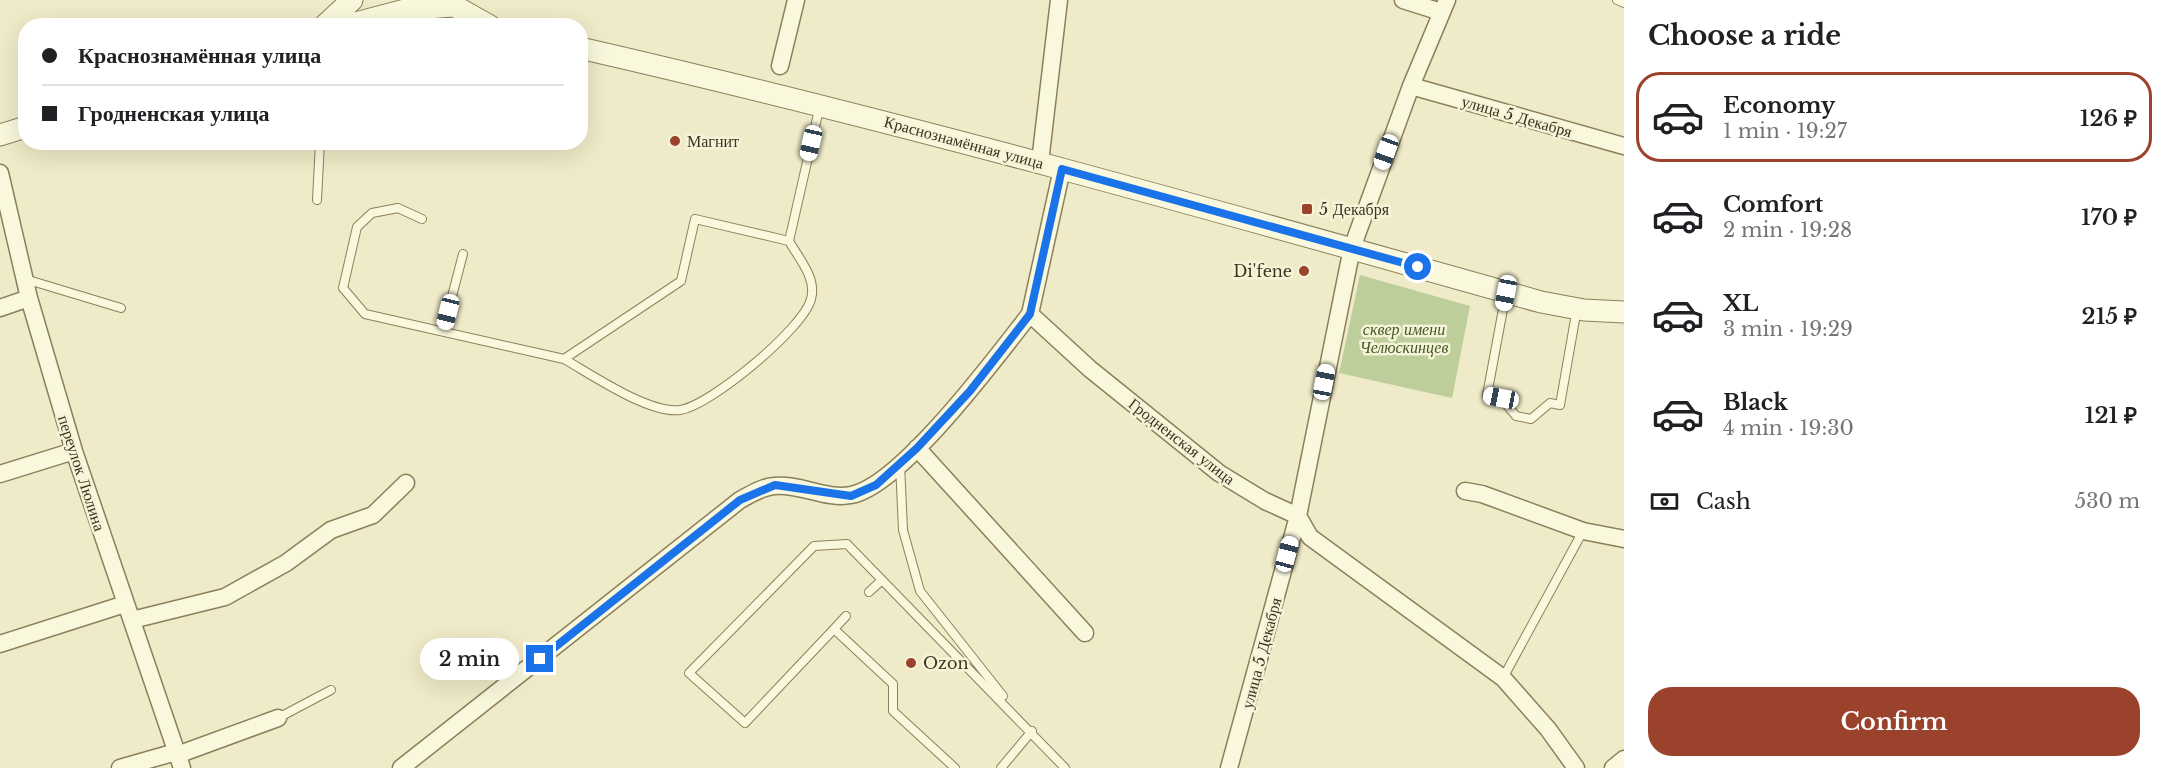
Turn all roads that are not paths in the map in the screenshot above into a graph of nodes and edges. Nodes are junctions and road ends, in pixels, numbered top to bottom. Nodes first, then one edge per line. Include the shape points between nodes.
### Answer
1 (352, 0) edge
2 (796, 0) edge
3 (1059, 0) edge
4 (1403, 0) edge
5 (1617, 0) edge
6 (448, 3) edge
7 (1624, 3) edge
8 (1444, 6) edge
9 (333, 18) edge
10 (374, 18) edge
11 (475, 18) edge
12 (588, 50) edge
13 (780, 66) dead end
14 (1411, 86) junction
15 (820, 105) junction
16 (18, 129) edge
17 (0, 135) edge
18 (1624, 146) edge
19 (320, 150) edge
20 (1040, 162) junction
21 (1062, 169) junction
22 (0, 173) edge
23 (317, 200) dead end
24 (422, 219) dead end
25 (789, 241) junction
26 (1352, 248) junction
27 (463, 254) dead end
28 (25, 279) junction
29 (1506, 293) junction
30 (29, 298) junction
31 (0, 308) edge
32 (121, 308) dead end
33 (1577, 308) junction
34 (1624, 312) edge
35 (1030, 314) junction
36 (443, 332) junction
37 (564, 359) junction
38 (917, 448) junction
39 (74, 451) junction
40 (900, 464) junction
41 (0, 474) edge
42 (406, 483) dead end
43 (1465, 491) dead end
44 (1298, 516) junction
45 (1583, 531) junction
46 (1624, 539) edge
47 (882, 579) junction
48 (869, 592) dead end
49 (129, 612) junction
50 (846, 616) dead end
51 (834, 629) junction
52 (1085, 633) dead end
53 (0, 644) edge
54 (1503, 678) junction
55 (331, 690) dead end
56 (278, 718) joint
57 (1032, 731) junction
58 (179, 758) edge
59 (1624, 759) edge
60 (120, 768) edge
61 (401, 768) edge
62 (955, 768) edge
63 (1001, 768) edge
64 (1065, 768) edge
65 (1228, 768) edge
66 (1576, 768) edge
67 (1613, 768) edge

1 - 9 street
2 - 13 street
3 - 20 street
4 - 8 street
5 - 7 lane
6 - 10 street
6 - 11 street
8 - 14 street, улица 5 Декабря
12 - 15 street, Краснознамённая улица
14 - 18 street, улица 5 Декабря
14 - 26 street, улица 5 Декабря
15 - 20 street, Краснознамённая улица
15 - 25 lane
16 - 17 street
19 - 23 lane
20 - 21 street, Краснознамённая улица
21 - 26 street, Краснознамённая улица
21 - 35 street
22 - 28 street, переулок Люлина
24 - 36 lane via 398,208 372,213 357,227 343,288 365,314
25 - 37 lane via 695,219 681,281
25 - 37 lane via 812,281 811,301 789,331 752,366 704,402 680,410 650,405
26 - 29 street, Краснознамённая улица
26 - 44 street, улица 5 Декабря
27 - 36 lane
28 - 30 street, переулок Люлина
28 - 32 lane
29 - 33 street, Краснознамённая улица
29 - 33 lane via 1486,395 1501,398 1516,416 1531,418 1550,403 1560,405
30 - 31 street
30 - 39 street, переулок Люлина
33 - 34 street, Краснознамённая улица
35 - 38 street via 970,391
35 - 44 street, Гродненская улица via 1090,369 1220,473 1264,501
36 - 37 lane
38 - 40 street
38 - 52 street
39 - 41 street
39 - 49 street, переулок Люлина
40 - 57 lane via 903,530 920,591
40 - 61 street via 876,485 851,496 775,485 740,500
42 - 49 street via 373,515 331,530 286,563 225,597
43 - 45 street
44 - 54 street via 1310,537
44 - 65 street, улица 5 Декабря
45 - 46 street
45 - 54 lane
47 - 48 lane
47 - 51 lane via 847,544 814,546 689,673 745,723
47 - 57 lane
49 - 53 street
49 - 58 street, переулок Люлина
50 - 51 lane
51 - 62 lane via 893,684 893,711
54 - 66 street
55 - 56 lane
56 - 58 street
57 - 63 lane
57 - 64 lane
58 - 60 street
59 - 67 street

